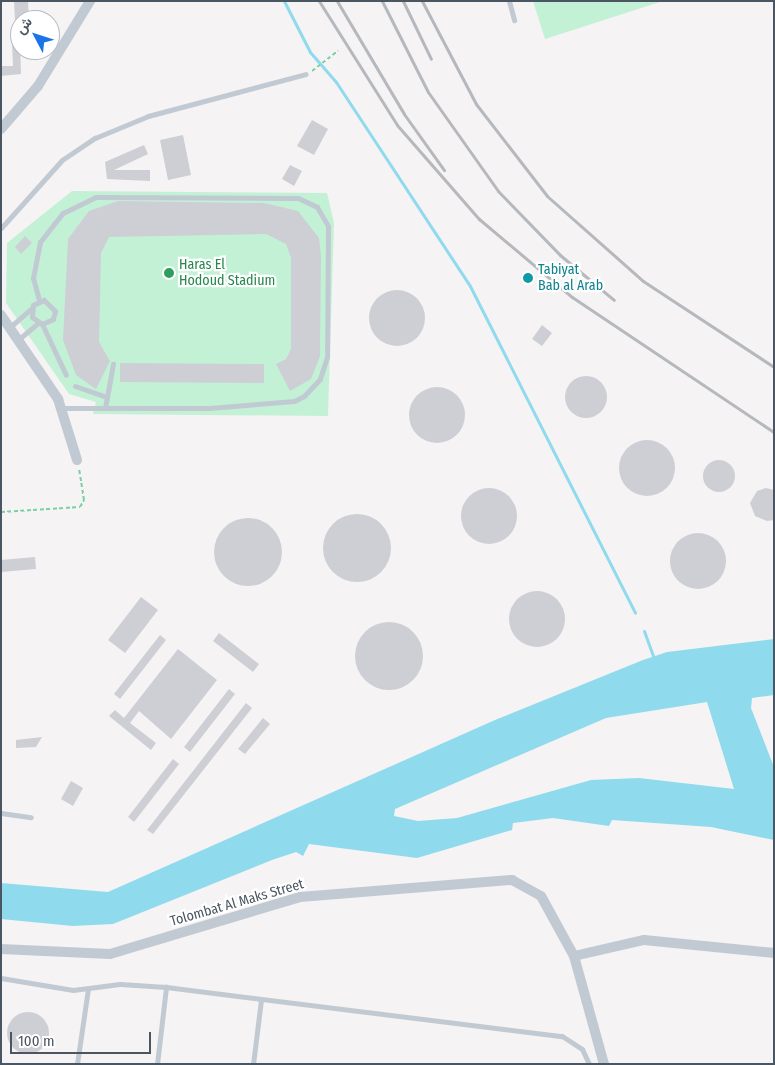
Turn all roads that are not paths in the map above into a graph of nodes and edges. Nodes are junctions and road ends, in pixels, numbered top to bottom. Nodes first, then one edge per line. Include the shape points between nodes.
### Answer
1 (90, 1) edge
2 (509, 1) edge
3 (514, 20) dead end
4 (306, 74) dead end
5 (1, 129) edge
6 (1, 228) edge
7 (40, 300) junction
8 (31, 309) junction
9 (1, 315) edge
10 (40, 324) junction
11 (10, 327) junction
12 (19, 339) junction
13 (113, 364) dead end
14 (66, 375) dead end
15 (75, 386) dead end
16 (107, 397) junction
17 (62, 408) junction
18 (105, 408) junction
19 (77, 460) road end
20 (1, 813) edge
21 (31, 817) dead end
22 (1, 949) edge
23 (774, 952) edge
24 (574, 956) junction
25 (1, 978) edge
26 (166, 987) junction
27 (88, 989) junction
28 (261, 1000) junction
29 (77, 1064) edge
30 (157, 1064) edge
31 (253, 1064) edge
32 (589, 1064) edge
33 (604, 1064) edge

1 - 5 street via 43,79
2 - 3 lane
4 - 6 lane via 148,116 95,138 62,160
7 - 8 lane
7 - 10 lane via 51,303 55,311 53,319
7 - 18 lane via 34,278 40,242 63,213 96,197 298,198 324,216 329,236 327,357 313,388 294,401 209,408
8 - 10 lane
8 - 11 lane
9 - 11 street
10 - 12 lane
10 - 14 lane
11 - 12 street
12 - 17 street
13 - 16 lane
15 - 16 lane
16 - 18 lane
17 - 18 lane
17 - 19 street
20 - 21 lane
22 - 24 street, Tolombat Al Maks Street via 110,954 300,897 512,880 541,896
23 - 24 street via 644,940
24 - 33 street
25 - 27 lane
26 - 27 lane via 120,984
26 - 28 lane
26 - 30 lane
27 - 29 lane
28 - 31 lane
28 - 32 lane via 562,1036 582,1049

